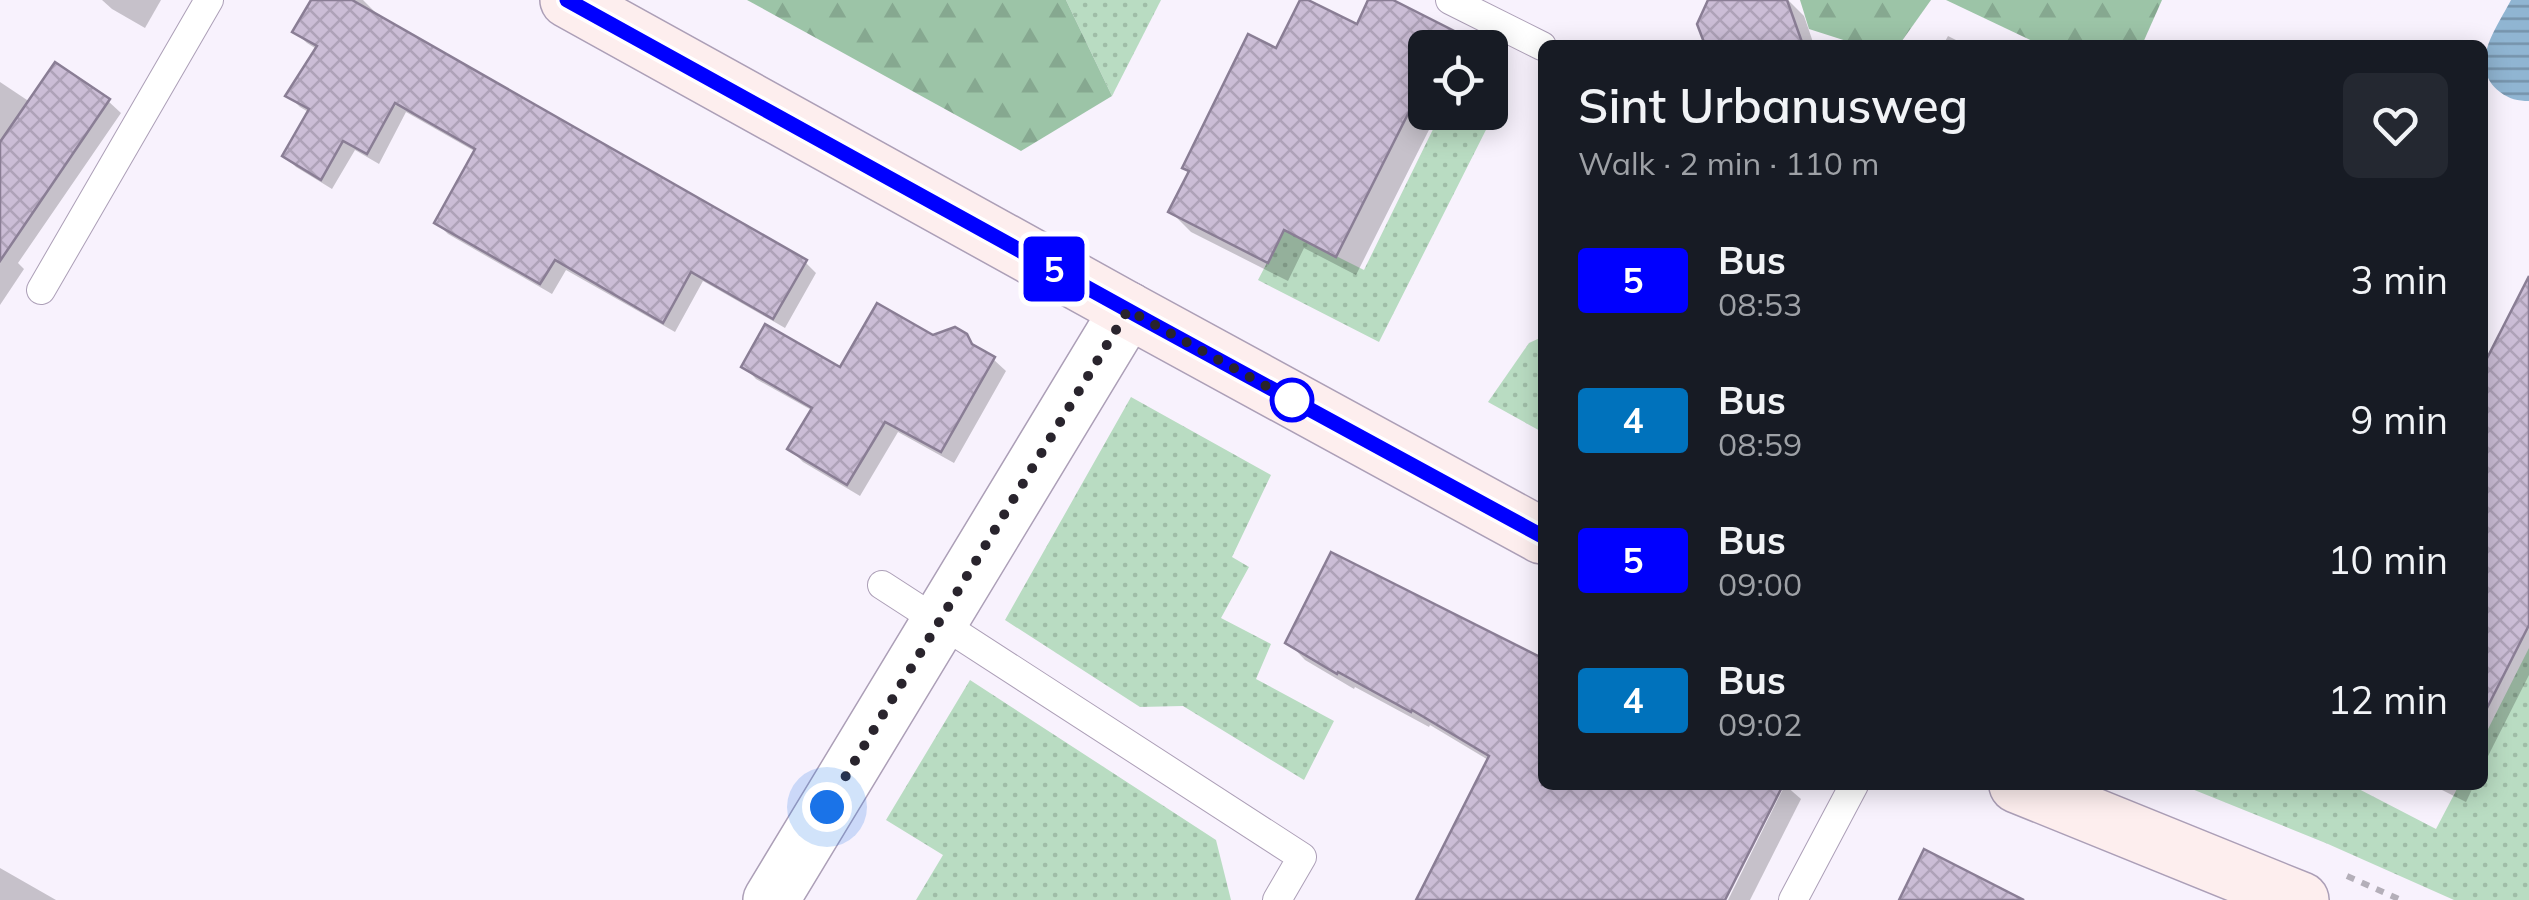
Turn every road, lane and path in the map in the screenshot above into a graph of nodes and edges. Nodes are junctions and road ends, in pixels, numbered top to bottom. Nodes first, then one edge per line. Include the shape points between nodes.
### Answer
1 (208, 0) edge
2 (568, 0) edge
3 (1450, 0) edge
4 (1538, 44) edge
5 (41, 290) dead end
6 (1128, 310) junction
7 (1538, 534) edge
8 (882, 585) dead end
9 (940, 621) junction
10 (1851, 790) edge
11 (2029, 790) edge
12 (2276, 894) edge
13 (770, 900) edge
14 (1276, 900) edge
15 (1793, 900) edge

1 - 5 lane
2 - 6 street
3 - 4 lane
6 - 7 street
6 - 9 street
8 - 9 lane
9 - 13 street
9 - 14 lane via 1302,857
10 - 15 lane
11 - 12 street

